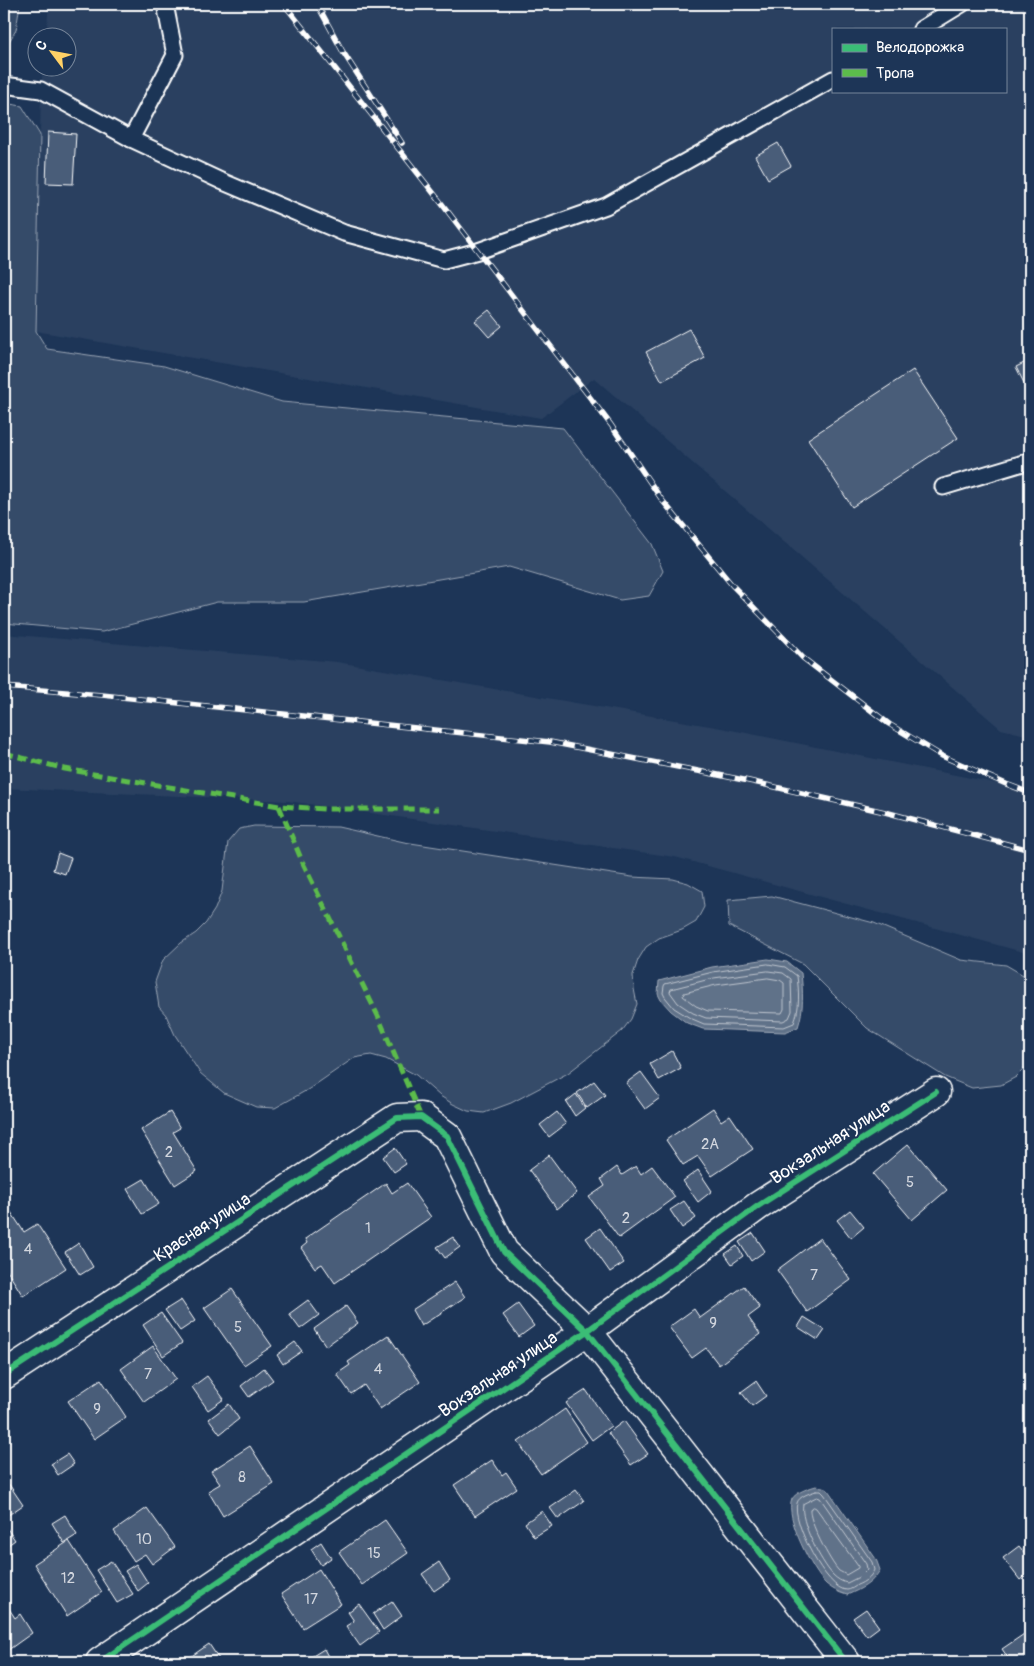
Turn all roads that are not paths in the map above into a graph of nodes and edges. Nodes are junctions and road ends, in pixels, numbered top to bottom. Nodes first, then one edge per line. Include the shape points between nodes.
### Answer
1 (165, 4) edge
2 (962, 4) edge
3 (923, 28) edge
4 (832, 80) edge
5 (4, 85) edge
6 (131, 139) junction
7 (1030, 461) edge
8 (943, 487) dead end
9 (936, 1092) dead end
10 (588, 1331) junction
11 (4, 1375) edge
12 (100, 1662) edge
13 (846, 1662) edge

1 - 6 lane via 175,55
2 - 3 lane
4 - 6 lane via 606,206 444,260 344,233
5 - 6 lane via 41,90
7 - 8 lane
9 - 10 street, Вокзальная улица via 758,1206
10 - 11 street, Красная улица via 504,1252 447,1136 420,1117 397,1118
10 - 12 street, Вокзальная улица
10 - 13 street

